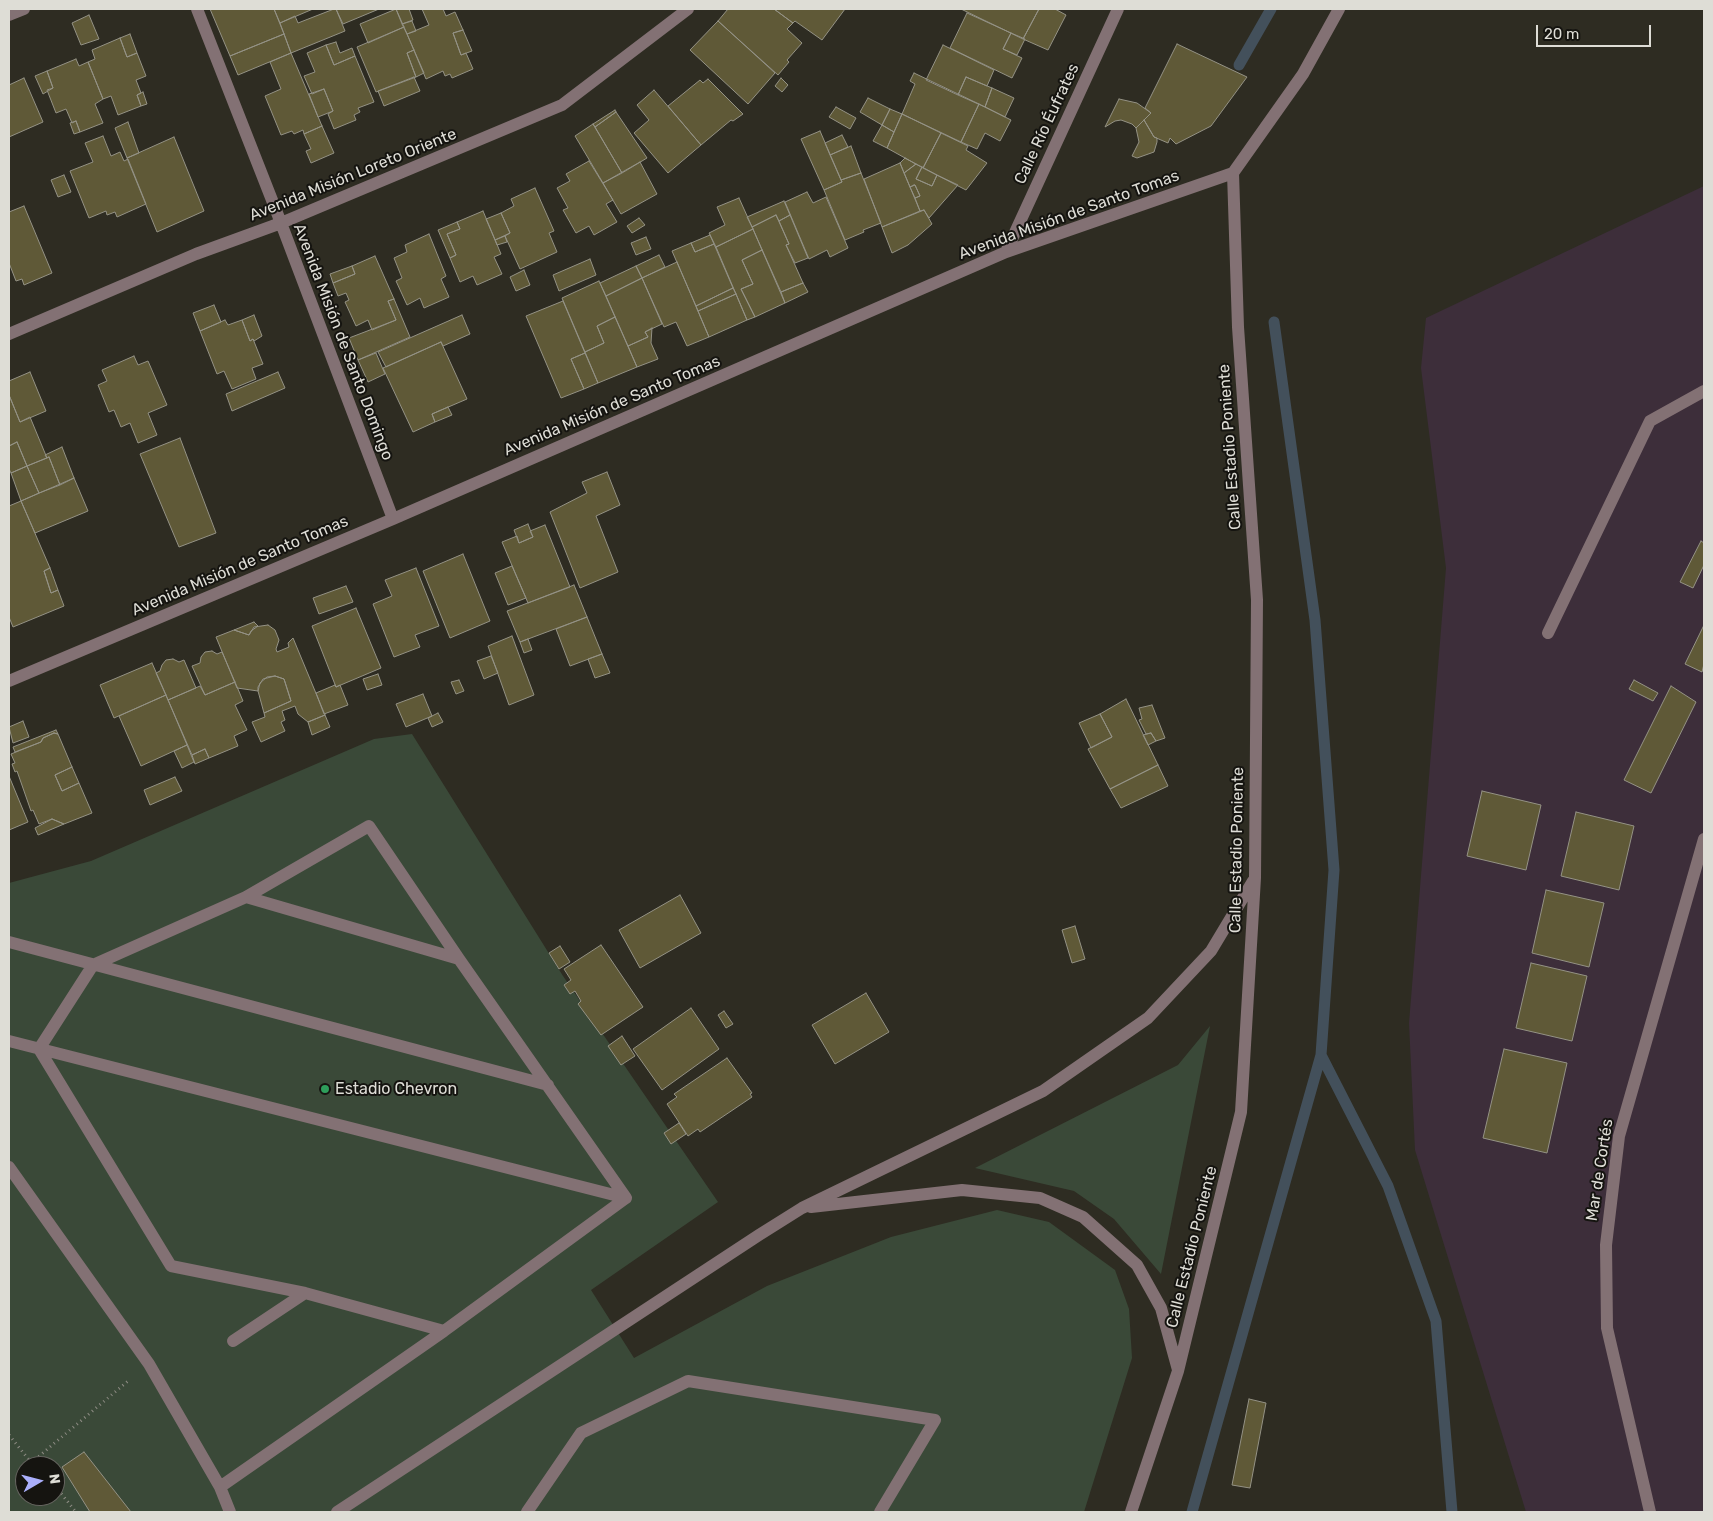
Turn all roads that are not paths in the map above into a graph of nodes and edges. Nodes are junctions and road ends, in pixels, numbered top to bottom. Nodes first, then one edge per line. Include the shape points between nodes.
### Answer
1 (24, 9) edge
2 (197, 9) edge
3 (688, 9) edge
4 (1118, 9) edge
5 (1339, 9) edge
6 (9, 15) edge
7 (1233, 173) junction
8 (281, 223) junction
9 (1006, 252) junction
10 (9, 334) edge
11 (1704, 391) edge
12 (393, 518) junction
13 (1548, 633) dead end
14 (9, 681) edge
15 (1704, 839) edge
16 (1254, 878) junction
17 (246, 897) junction
18 (9, 942) edge
19 (459, 959) junction
20 (93, 965) junction
21 (9, 1041) edge
22 (39, 1049) junction
23 (548, 1084) junction
24 (9, 1167) edge
25 (626, 1198) junction
26 (802, 1208) junction
27 (305, 1293) junction
28 (444, 1331) junction
29 (233, 1341) dead end
30 (1178, 1371) junction
31 (220, 1487) junction
32 (230, 1512) edge
33 (336, 1512) edge
34 (527, 1512) edge
35 (880, 1512) edge
36 (1132, 1512) edge
37 (1650, 1512) edge

1 - 6 street
2 - 8 street, Avenida Misión de Santo Domingo
3 - 8 street, Avenida Misión Loreto Oriente via 562,105
4 - 9 street, Calle Río Éufrates
5 - 7 street via 1303,74
7 - 9 street, Avenida Misión de Santo Tomas
7 - 16 street, Calle Estadio Poniente via 1238,327 1257,600
8 - 10 street, Avenida Misión Loreto Oriente via 196,254
8 - 12 street, Avenida Misión de Santo Domingo
9 - 12 street, Avenida Misión de Santo Tomas
11 - 13 street via 1650,421
12 - 14 street, Avenida Misión de Santo Tomas
15 - 37 street, Mar de Cortés via 1619,1136 1606,1245 1607,1328
16 - 26 street via 1211,951 1148,1018 1043,1091
16 - 30 street, Calle Estadio Poniente via 1241,1112
17 - 19 street
17 - 19 street via 369,826
17 - 20 street
18 - 20 street
19 - 23 street
20 - 22 street
20 - 23 street
21 - 22 street
22 - 25 street
22 - 27 street via 171,1266
23 - 25 street
24 - 31 street via 149,1364
25 - 28 street
26 - 30 street via 962,1190 1040,1198 1083,1217 1137,1265 1161,1308
26 - 33 street
27 - 28 street
27 - 29 street
28 - 31 street
30 - 36 street, Calle Estadio Poniente
31 - 32 street
34 - 35 street via 581,1434 688,1381 935,1420

